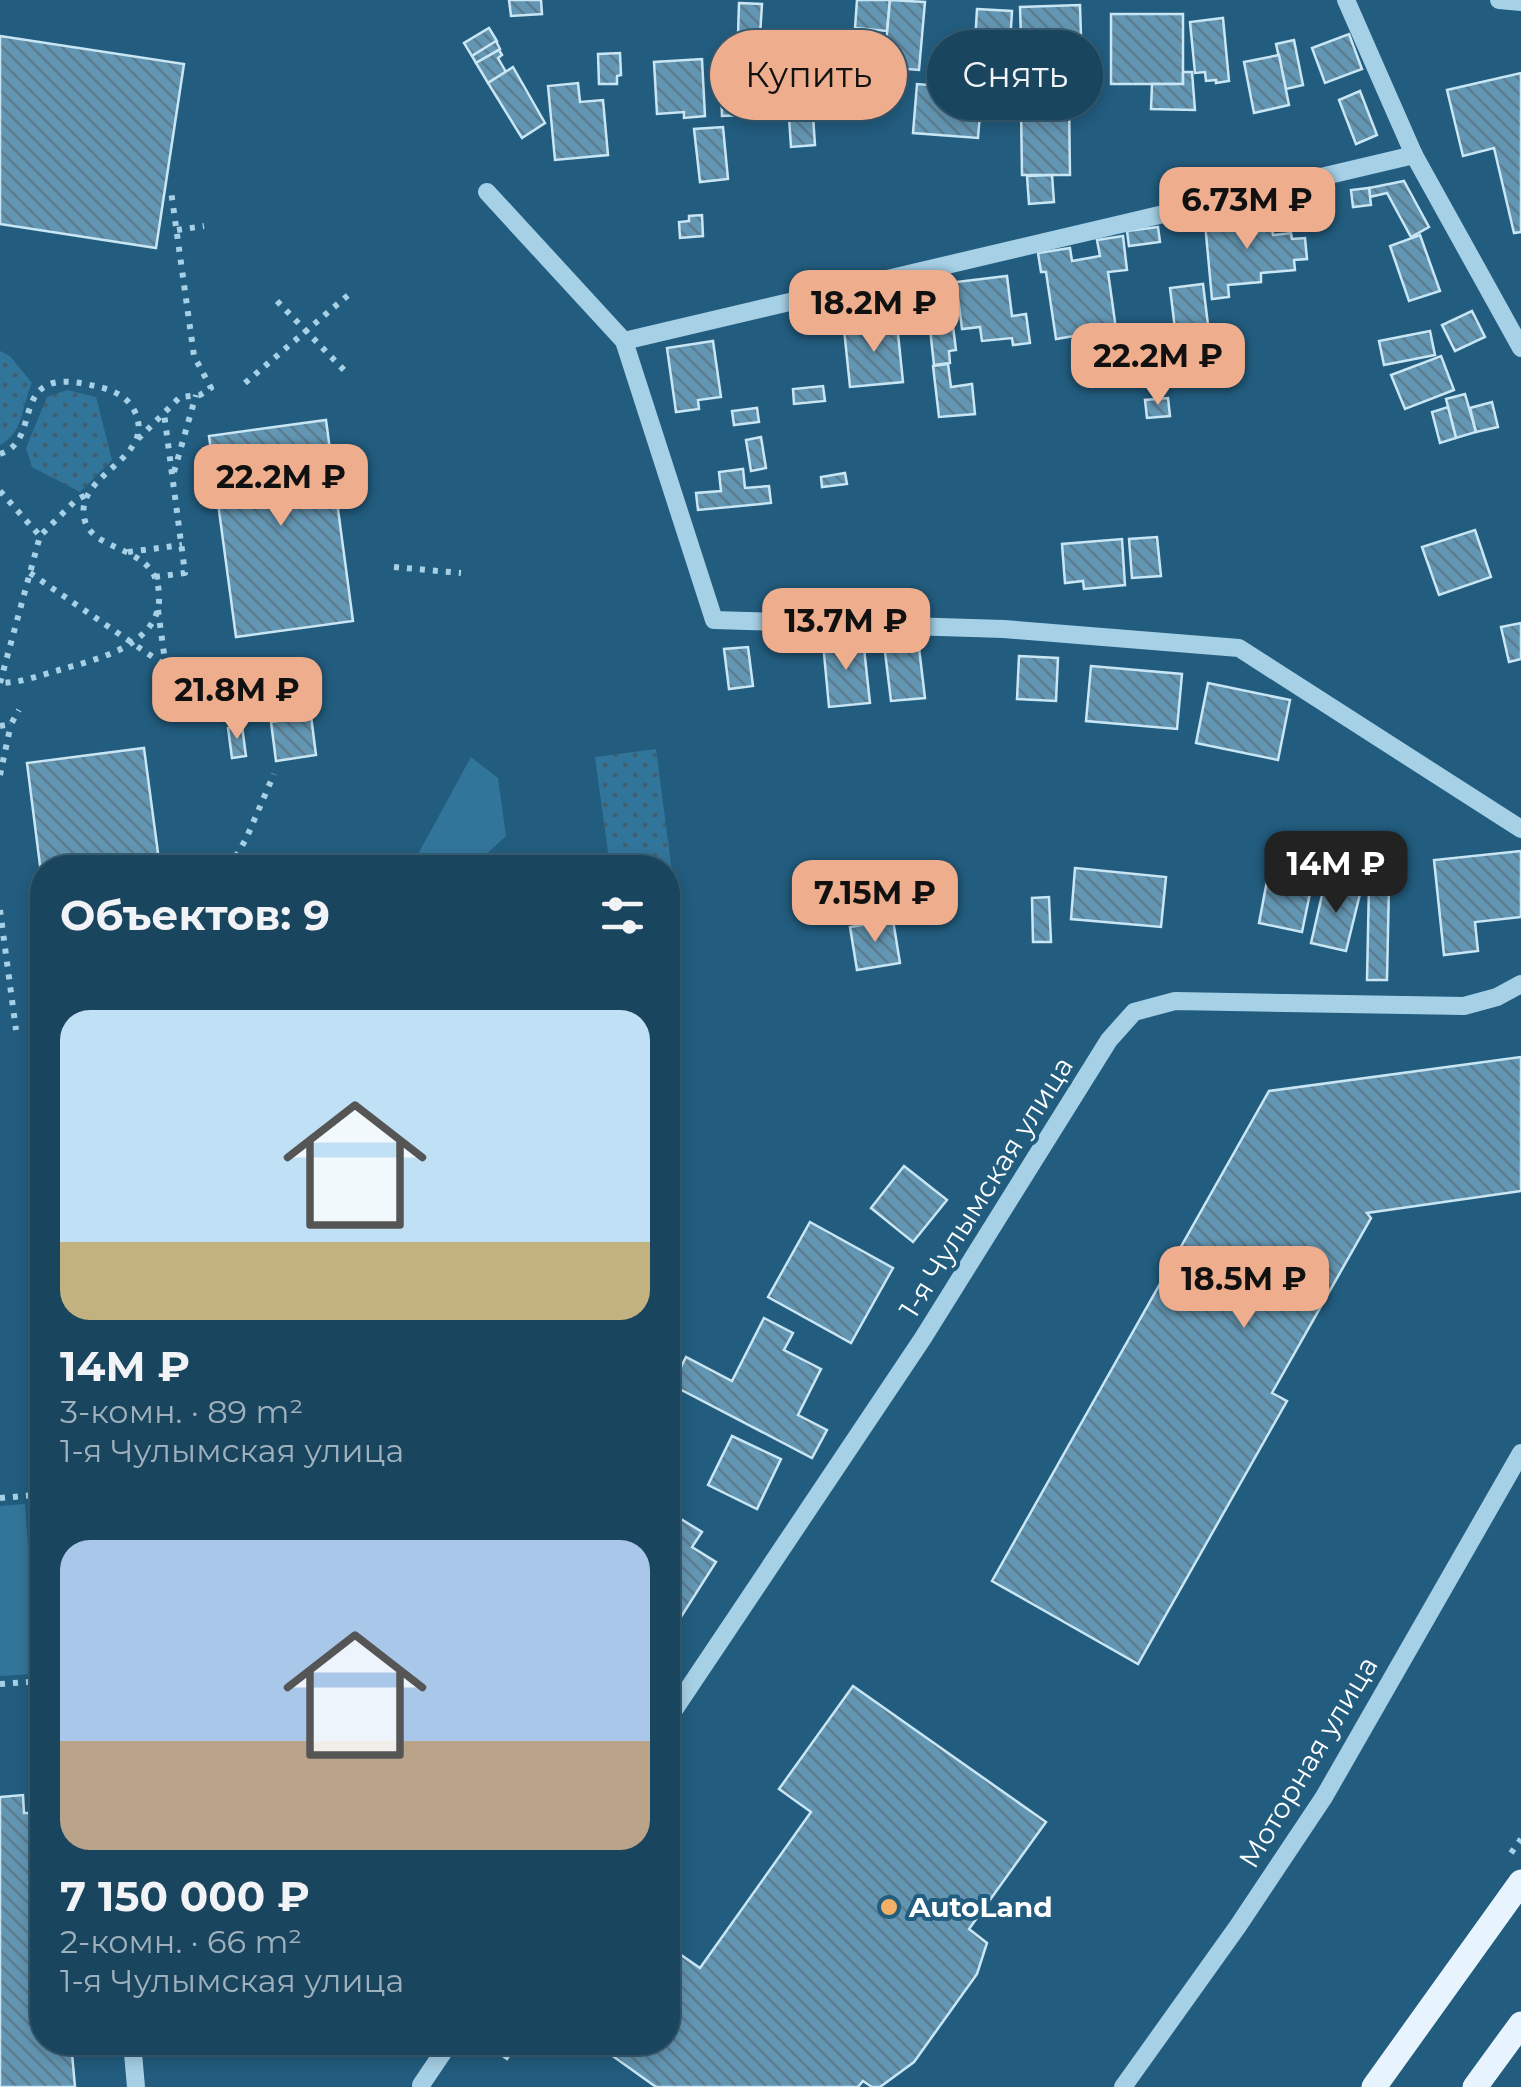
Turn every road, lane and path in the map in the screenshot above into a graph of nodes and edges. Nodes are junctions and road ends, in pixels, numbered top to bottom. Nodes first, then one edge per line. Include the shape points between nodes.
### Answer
1 (1346, 0) edge
2 (1499, 0) edge
3 (1521, 2) edge
4 (1414, 155) junction
5 (172, 191) dead end
6 (487, 192) dead end
7 (204, 226) dead end
8 (177, 230) junction
9 (353, 291) dead end
10 (277, 301) dead end
11 (306, 332) junction
12 (624, 341) junction
13 (1521, 348) edge
14 (344, 370) dead end
15 (245, 383) dead end
16 (196, 395) junction
17 (164, 413) junction
18 (138, 440) junction
19 (0, 454) edge
20 (173, 478) junction
21 (0, 491) edge
22 (88, 494) junction
23 (40, 536) junction
24 (182, 545) junction
25 (128, 552) junction
26 (394, 567) dead end
27 (30, 573) junction
28 (460, 573) dead end
29 (155, 578) junction
30 (158, 608) junction
31 (132, 642) junction
32 (166, 666) junction
33 (0, 683) edge
34 (169, 690) dead end
35 (20, 710) dead end
36 (11, 724) junction
37 (0, 726) edge
38 (274, 774) dead end
39 (0, 775) edge
40 (1521, 829) edge
41 (236, 855) edge
42 (0, 910) edge
43 (1521, 984) edge
44 (16, 1030) dead end
45 (1521, 1453) edge
46 (30, 1496) edge
47 (0, 1498) edge
48 (30, 1682) edge
49 (0, 1684) edge
50 (680, 1701) edge
51 (1521, 1882) edge
52 (1521, 2024) edge
53 (133, 2055) edge
54 (441, 2055) edge
55 (421, 2085) edge
56 (136, 2087) edge
57 (1123, 2087) edge
58 (1374, 2087) edge
59 (1475, 2087) edge

1 - 4 street
2 - 3 street
4 - 12 street
4 - 13 street
5 - 8 path
6 - 12 street
7 - 8 path
8 - 16 path via 194,356 210,388
9 - 11 path
10 - 11 path
11 - 14 path
11 - 15 path
12 - 40 street via 714,620 1004,629 1239,648
16 - 17 path via 180,397
16 - 20 path
17 - 18 path
17 - 20 path
18 - 19 path via 128,400 98,386 52,382 33,397 23,435
18 - 22 path
20 - 24 path
21 - 23 path
22 - 23 path
22 - 25 path via 84,524
23 - 27 path
24 - 25 path
24 - 29 path via 186,573
25 - 29 path
26 - 28 path
27 - 31 path
27 - 33 path
29 - 30 path
30 - 31 path
30 - 32 path
31 - 32 path
31 - 33 path via 102,660
32 - 34 path
35 - 36 path
36 - 37 path
36 - 39 path
38 - 41 path
42 - 44 path
43 - 50 street, 1-я Чулымская улица via 1464,1006 1175,1001 1134,1012 1109,1040 924,1338
45 - 57 street, Моторная улица via 1324,1796
46 - 47 path
48 - 49 path
51 - 58 main road
52 - 59 main road
53 - 56 street
54 - 55 street

